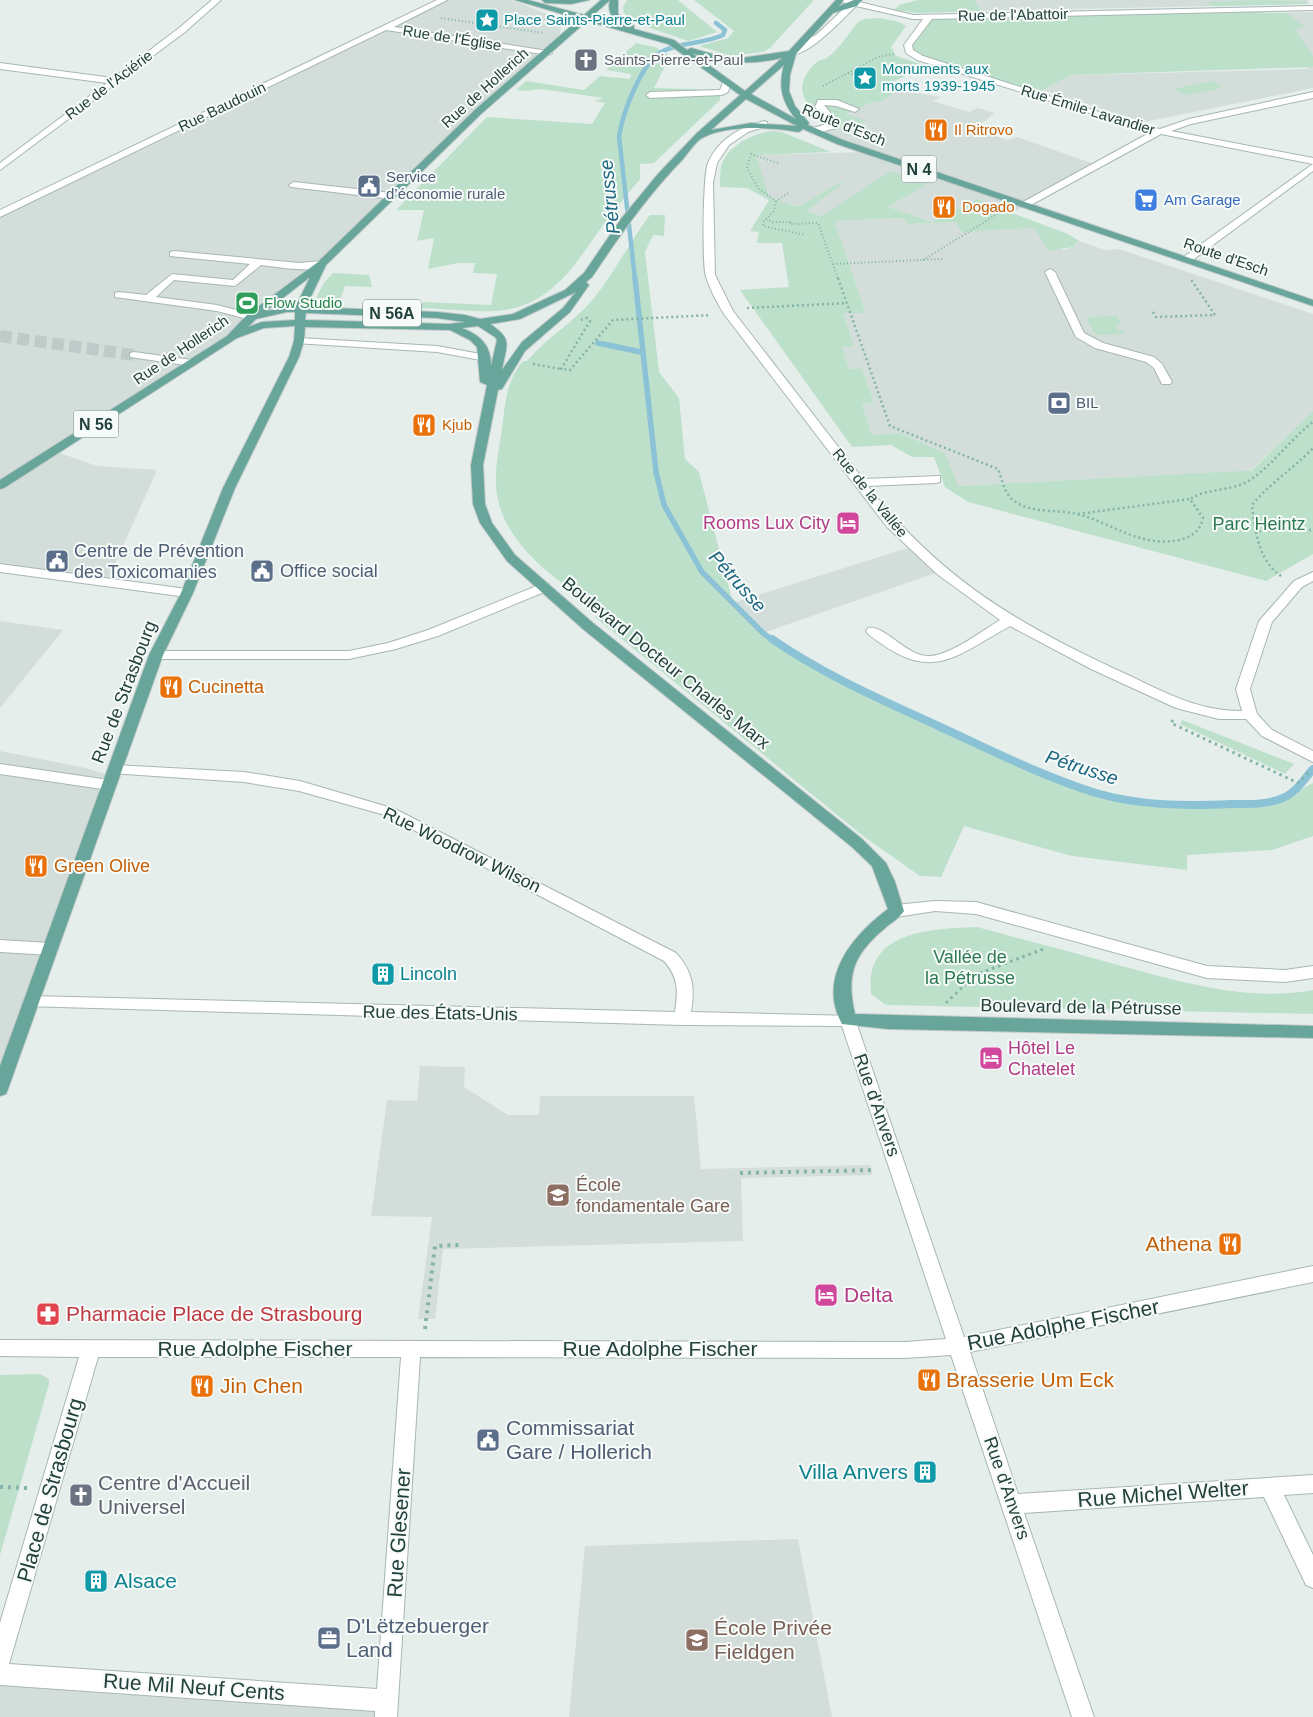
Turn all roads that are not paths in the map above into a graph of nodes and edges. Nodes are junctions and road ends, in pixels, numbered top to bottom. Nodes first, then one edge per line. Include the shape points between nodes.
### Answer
1 (217, 0) edge
2 (443, 0) edge
3 (511, 0) edge
4 (519, 0) edge
5 (538, 0) edge
6 (586, 0) edge
7 (606, 0) edge
8 (614, 0) edge
9 (840, 0) edge
10 (856, 2) edge
11 (1313, 8) edge
12 (819, 10) dead end
13 (830, 11) junction
14 (894, 14) junction
15 (929, 17) junction
16 (842, 18) junction
17 (585, 19) junction
18 (386, 28) junction
19 (636, 32) junction
20 (548, 52) junction
21 (688, 52) junction
22 (792, 53) junction
23 (0, 66) edge
24 (114, 81) junction
25 (727, 82) junction
26 (650, 95) dead end
27 (745, 95) junction
28 (1313, 95) edge
29 (855, 109) dead end
30 (764, 124) junction
31 (813, 131) junction
32 (1158, 132) junction
33 (700, 135) junction
34 (1313, 161) edge
35 (1313, 167) edge
36 (0, 168) edge
37 (294, 185) dead end
38 (392, 196) junction
39 (1026, 204) junction
40 (0, 214) edge
41 (174, 254) dead end
42 (1186, 260) junction
43 (259, 262) junction
44 (322, 264) junction
45 (1050, 272) dead end
46 (588, 275) junction
47 (119, 295) dead end
48 (148, 299) junction
49 (1313, 303) edge
50 (300, 309) junction
51 (251, 317) junction
52 (299, 322) junction
53 (483, 324) junction
54 (450, 327) junction
55 (231, 338) junction
56 (299, 341) junction
57 (134, 355) tunnel mouth
58 (486, 358) junction
59 (192, 363) junction
60 (1166, 382) dead end
61 (486, 413) junction
62 (936, 479) dead end
63 (860, 483) junction
64 (0, 485) edge
65 (0, 568) edge
66 (1313, 576) edge
67 (544, 587) junction
68 (187, 593) junction
69 (1010, 620) junction
70 (873, 631) dead end
71 (156, 655) junction
72 (1250, 715) junction
73 (1308, 760) edge
74 (0, 769) edge
75 (115, 770) junction
76 (109, 785) junction
77 (896, 911) junction
78 (0, 946) edge
79 (50, 949) junction
80 (1313, 972) edge
81 (31, 1002) junction
82 (682, 1019) junction
83 (848, 1020) junction
84 (1313, 1032) edge
85 (0, 1089) edge
86 (1313, 1274) edge
87 (959, 1346) junction
88 (0, 1348) edge
89 (91, 1348) junction
90 (416, 1349) junction
91 (1313, 1484) edge
92 (1269, 1486) junction
93 (1013, 1504) junction
94 (1313, 1578) edge
95 (0, 1660) edge
96 (0, 1674) edge
97 (387, 1709) edge
98 (1083, 1717) edge

1 - 24 street, Rue de l'Aciérie
2 - 18 street, Rue Baudouin
3 - 20 main road via 547,13 560,24 560,33
4 - 17 main road, Route d'Esch / N 4
5 - 6 main road
7 - 17 main road, N 56
8 - 19 main road via 615,16
9 - 10 street, Rue de l'Abattoir
9 - 13 main road, N 56A
10 - 13 main road
10 - 14 street, Rue de l'Abattoir
10 - 16 street, N 56A
11 - 15 street, Rue de l'Abattoir
12 - 22 main road, N 56A via 802,28
13 - 22 main road, N 56A
14 - 15 street, Rue de l'Abattoir
14 - 16 street, Rue de l'Abattoir
15 - 32 street, Rue Émile Lavandier via 908,45 910,51 920,58
16 - 22 street, N 56A
17 - 19 main road, Route d'Esch / N 4
17 - 20 main road, Rue de Hollerich / N 56
18 - 20 street, Rue de l'Église
18 - 40 street, Rue Baudouin
19 - 21 main road, Route d'Esch / N 4 via 671,42
20 - 38 main road, Rue de Hollerich / N 56 via 479,111
21 - 22 main road, N 4 via 737,62
21 - 25 main road, Route d'Esch / N 4
22 - 27 main road, N 56A
22 - 31 main road, N 4 via 783,81 784,93
23 - 24 street
24 - 36 street, Rue de l'Aciérie
25 - 26 street via 722,92
25 - 27 main road, Route d'Esch / N 4
27 - 31 main road, Route d'Esch / N 4
27 - 33 main road, N 56A
28 - 32 street via 1189,122
29 - 31 street via 821,102 819,107 835,123
30 - 31 main road
30 - 33 main road via 738,125
30 - 63 street, Rue de la Vallée via 745,130 726,143 712,164 708,183 710,275 728,312
31 - 39 main road, Route d'Esch / N 4
32 - 34 street, Rue Émile Lavandier
32 - 39 street
33 - 46 main road, N 56A via 624,221
35 - 42 street
37 - 38 street
38 - 44 main road, Rue de Hollerich / N 56
39 - 42 main road, Route d'Esch / N 4
41 - 43 street
42 - 49 main road, Route d'Esch / N 4
43 - 44 street via 299,266
43 - 48 street via 235,283 172,276
44 - 50 main road, Rue de Strasbourg
44 - 51 main road, Rue de Hollerich / N 56
45 - 60 street via 1080,335 1102,348 1146,358 1157,365
46 - 53 main road, N 56A via 570,292 541,307 516,317
46 - 61 main road, Boulevard Docteur Charles Marx via 571,304 511,362
47 - 48 street
48 - 51 street via 217,308
50 - 51 main road, N 56A via 275,310
50 - 52 main road, Rue de Strasbourg
50 - 53 main road, N 56A via 465,318
51 - 55 main road, Rue de Hollerich / N 56
52 - 54 main road, N 56A
52 - 55 main road, N 56A via 262,325
52 - 56 main road, Rue de Strasbourg
53 - 54 main road, N 56A
53 - 61 main road, Boulevard Docteur Charles Marx via 494,329 502,340
54 - 58 main road, Boulevard Docteur Charles Marx via 480,340 486,348
55 - 59 main road, Rue de Hollerich / N 56
56 - 58 street via 437,349
56 - 68 main road, Rue de Strasbourg via 229,488
57 - 59 street
58 - 61 main road, Boulevard Docteur Charles Marx
59 - 64 main road, Rue de Hollerich / N 56
61 - 67 main road, Boulevard Docteur Charles Marx via 477,465 479,504 486,523 511,558
62 - 63 street
63 - 69 street, Rue de la Vallée via 891,524 941,571
65 - 68 street
66 - 72 street via 1298,584 1266,621 1243,689
67 - 71 street via 434,633 349,655
67 - 77 main road, Boulevard Docteur Charles Marx via 857,843 878,863
68 - 71 main road, Rue de Strasbourg
69 - 70 street via 945,656 929,660 890,645
69 - 72 street, Rue de la Vallée via 1044,641 1181,705 1219,715
71 - 75 main road, Rue de Strasbourg
72 - 73 street via 1267,733
74 - 76 street
75 - 76 main road, Rue de Strasbourg
75 - 82 street, Rue Woodrow Wilson via 244,777 300,786 390,812 670,957 682,968 687,982
76 - 79 main road, Rue de Strasbourg
77 - 80 street via 934,906 976,908 1207,972 1285,976
77 - 83 main road, Rue d'Anvers via 867,935 851,955 842,988
78 - 79 street
79 - 81 main road, Rue de Strasbourg
81 - 82 street, Rue des États-Unis
81 - 85 main road, Rue de Strasbourg
82 - 83 street, Rue des États-Unis
83 - 84 main road, Boulevard de la Pétrusse
83 - 87 street, Rue d'Anvers
86 - 87 street, Rue Adolphe Fischer
87 - 90 street, Rue Adolphe Fischer via 905,1350
87 - 93 street, Rue d'Anvers
88 - 89 street, Rue Adolphe Fischer
89 - 90 street, Rue Adolphe Fischer
89 - 95 street, Place de Strasbourg
90 - 97 street, Rue Glesener
91 - 92 street, Rue Michel Welter
92 - 93 street, Rue Michel Welter
92 - 94 street
93 - 98 street, Rue d'Anvers
96 - 97 street, Rue Mil Neuf Cents

